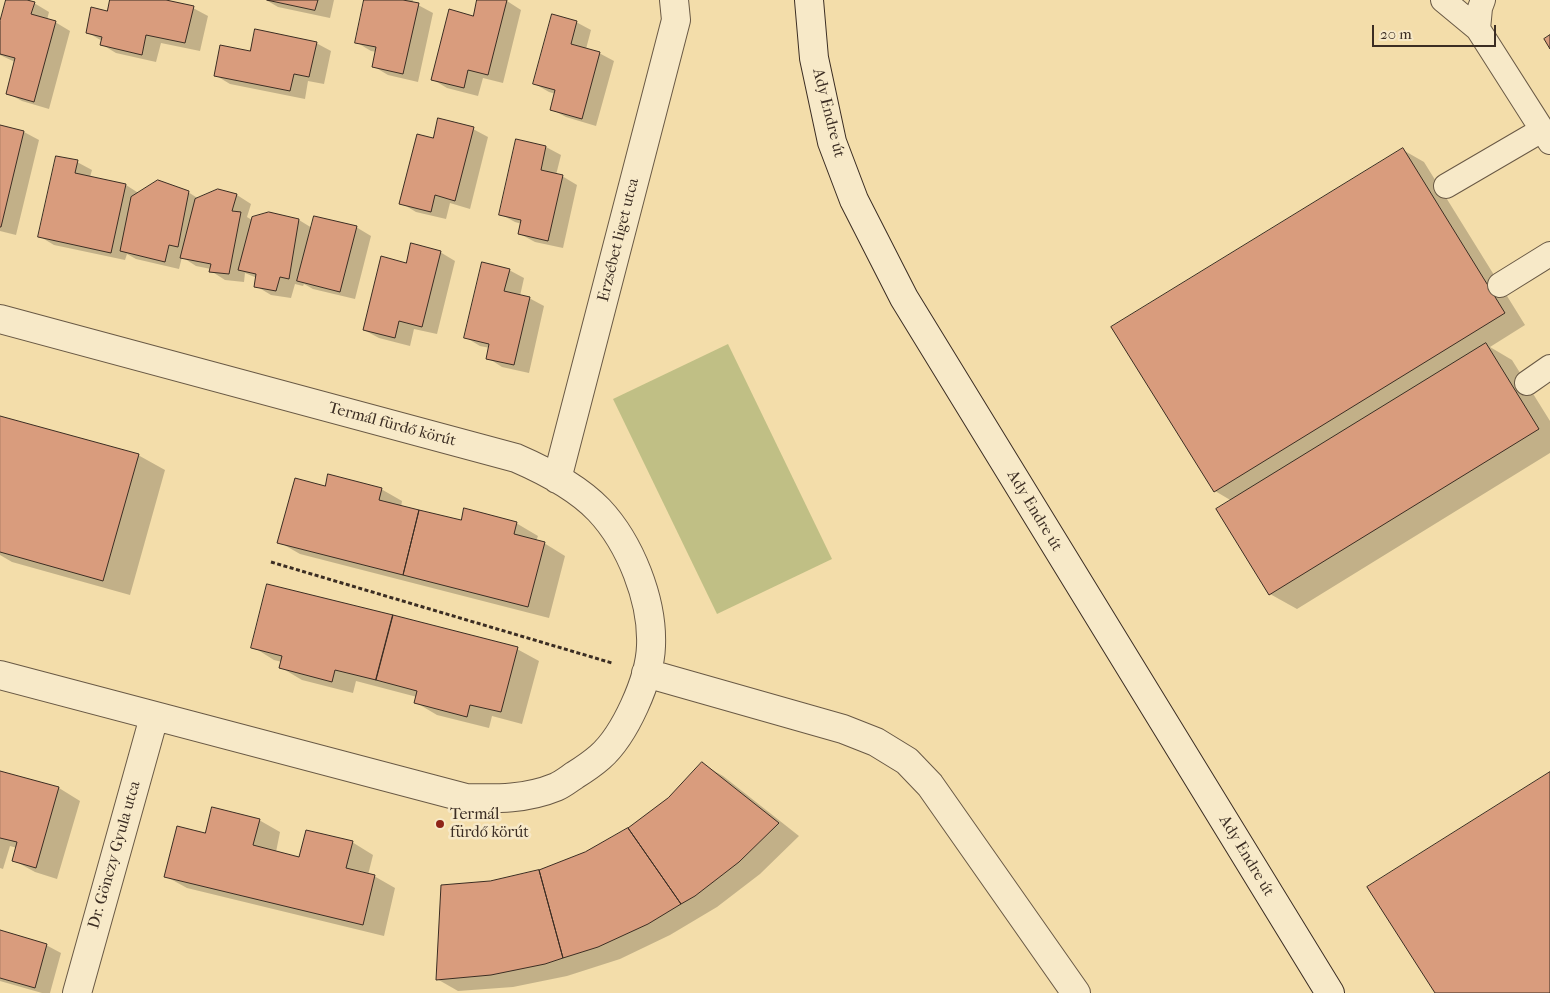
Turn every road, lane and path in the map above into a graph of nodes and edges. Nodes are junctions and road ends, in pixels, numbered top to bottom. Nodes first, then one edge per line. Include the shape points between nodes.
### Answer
1 (674, 0) edge
2 (809, 0) edge
3 (1443, 0) edge
4 (1483, 0) edge
5 (1478, 29) junction
6 (1546, 136) edge
7 (1446, 186) dead end
8 (1550, 254) edge
9 (1500, 285) dead end
10 (0, 319) edge
11 (1550, 367) edge
12 (1527, 383) dead end
13 (558, 479) junction
14 (271, 562) dead end
15 (646, 672) junction
16 (0, 675) edge
17 (154, 717) junction
18 (77, 993) edge
19 (1076, 993) edge
20 (1330, 993) edge

1 - 13 street, Erzsébet liget utca via 676,20
2 - 20 street, Ady Endre út via 814,58 832,142 854,200 904,298
3 - 5 lane
4 - 5 lane
5 - 6 lane
6 - 7 lane
8 - 9 lane
10 - 13 street, Termál fürdő körút via 516,458
11 - 12 lane
13 - 15 street, Termál fürdő körút via 584,496 599,511 617,532 632,561 651,624
14 - 15 path
15 - 17 street, Termál fürdő körút via 635,704 619,734 600,757 558,786 533,795 499,800 466,798
15 - 19 street via 843,728 876,742 907,761 930,784
16 - 17 street, Termál fürdő körút
17 - 18 street, Dr. Gönczy Gyula utca

